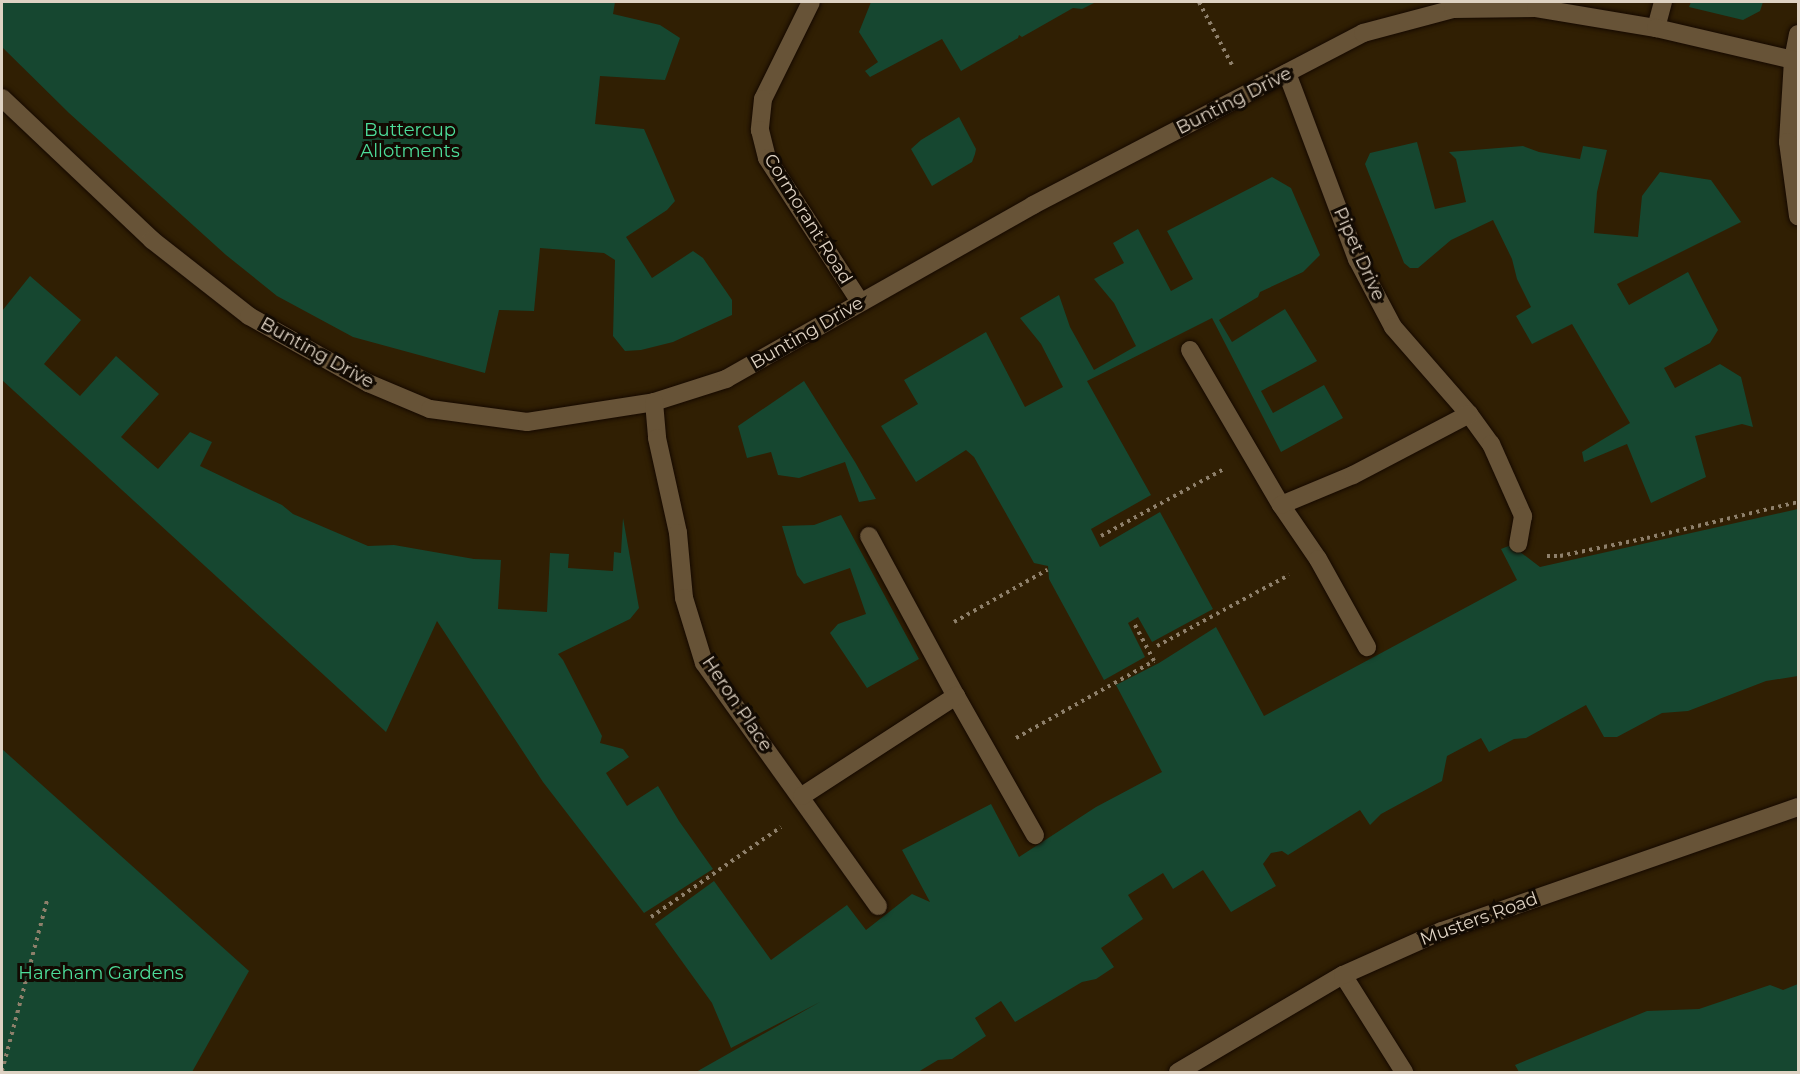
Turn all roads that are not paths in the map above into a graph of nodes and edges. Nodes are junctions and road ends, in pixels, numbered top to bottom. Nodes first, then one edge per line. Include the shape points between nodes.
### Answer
1 (811, 2) edge
2 (1663, 2) edge
3 (1656, 28) junction
4 (1798, 34) edge
5 (1793, 60) junction
6 (1287, 73) junction
7 (2, 98) edge
8 (1798, 216) edge
9 (860, 302) junction
10 (1190, 350) dead end
11 (654, 402) junction
12 (1469, 414) junction
13 (1281, 505) junction
14 (869, 536) dead end
15 (1518, 544) road end
16 (1367, 647) dead end
17 (956, 696) junction
18 (805, 802) junction
19 (1798, 807) edge
20 (1035, 835) dead end
21 (878, 906) dead end
22 (1343, 975) junction
23 (1178, 1072) edge
24 (1404, 1072) edge

1 - 9 street, Cormorant Road via 762,99 759,130 767,158
2 - 3 street
3 - 5 street, Bunting Drive
3 - 6 street, Bunting Drive via 1536,8 1454,9 1363,33
4 - 5 street
5 - 8 street via 1788,142
6 - 9 street, Bunting Drive via 1034,205
6 - 12 street, Pipet Drive via 1357,259 1393,327
7 - 11 street, Bunting Drive via 152,240 249,316 368,383 430,409 527,422
9 - 11 street, Bunting Drive via 726,379
10 - 13 street
11 - 18 street, Heron Place via 657,438 678,533 684,598 704,663
12 - 13 street via 1353,475
12 - 15 street, Pipet Drive via 1491,444 1522,516
13 - 16 street via 1318,559
14 - 17 street
17 - 18 street
17 - 20 street
18 - 21 street, Heron Place
19 - 22 street, Musters Road via 1442,931
22 - 23 street, Musters Road
22 - 24 street

